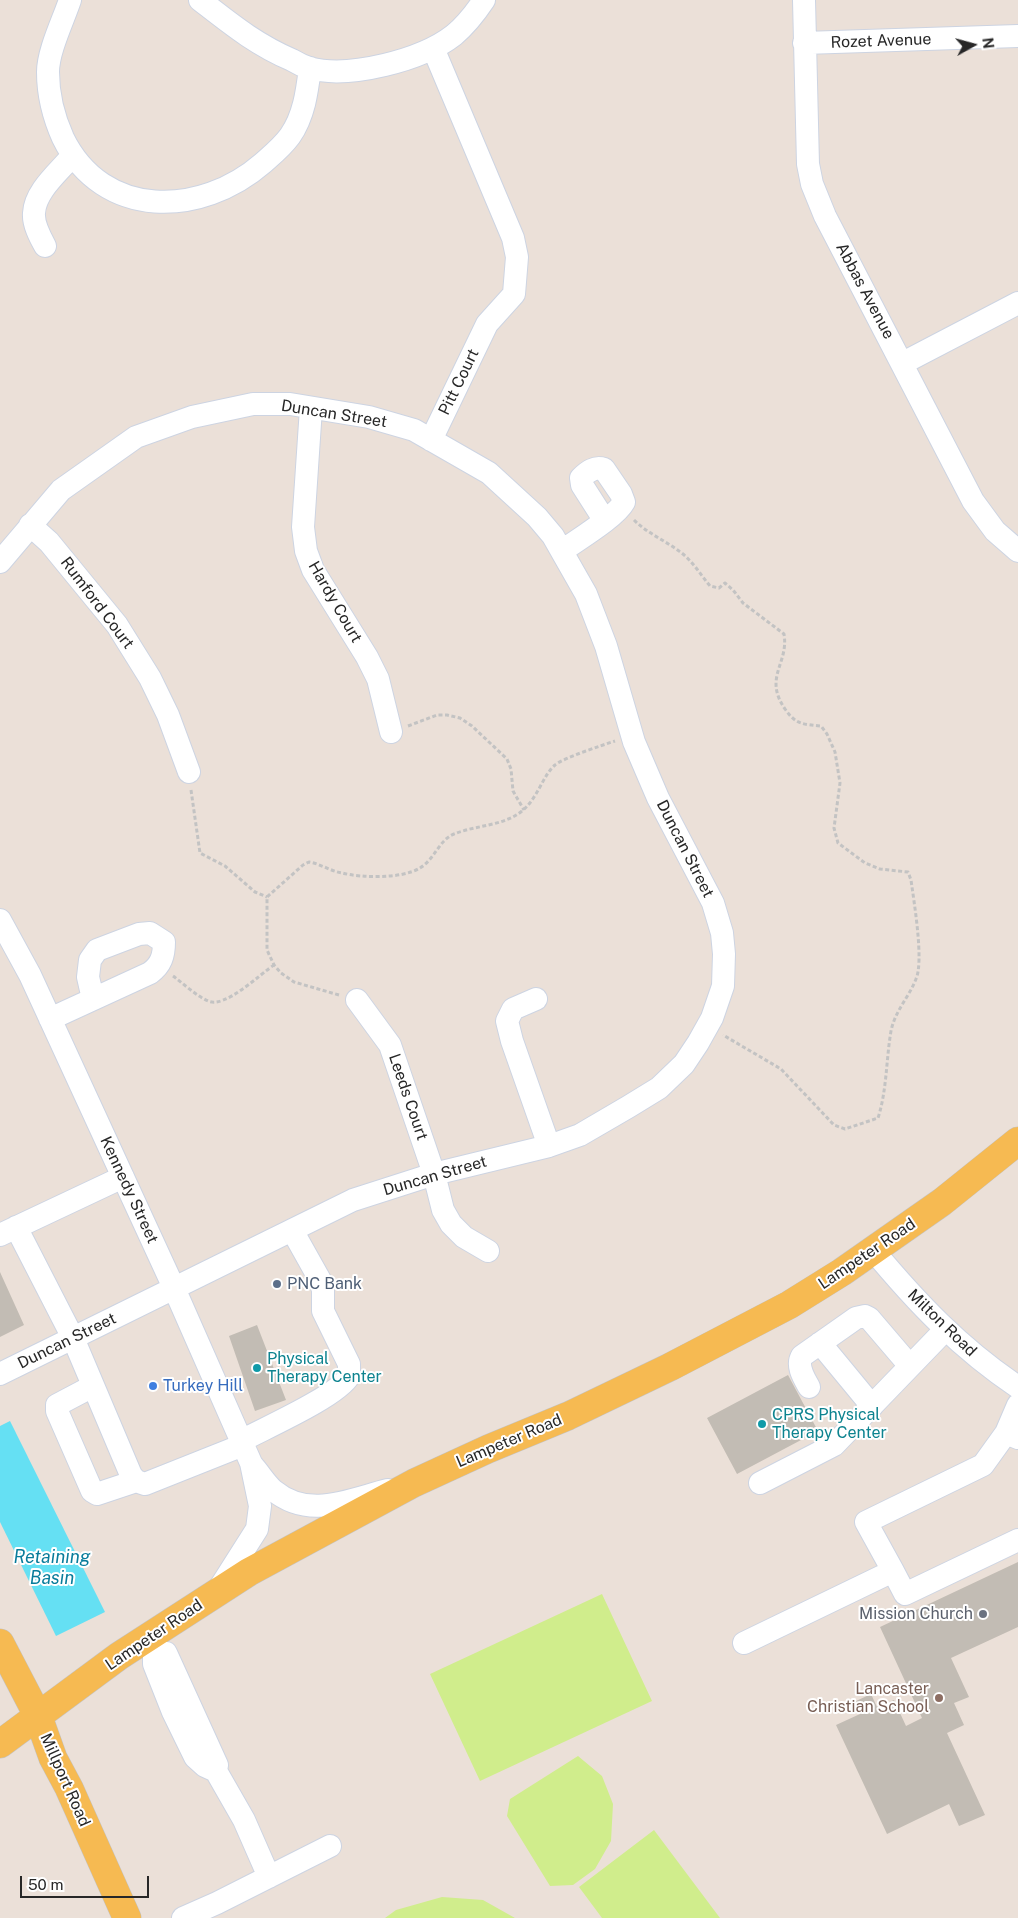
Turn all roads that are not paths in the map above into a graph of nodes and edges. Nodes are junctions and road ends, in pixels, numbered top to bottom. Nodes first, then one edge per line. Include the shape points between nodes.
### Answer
1 (70, 0) edge
2 (200, 0) edge
3 (484, 0) edge
4 (804, 0) edge
5 (1018, 36) edge
6 (804, 44) junction
7 (432, 48) junction
8 (310, 68) junction
9 (72, 156) junction
10 (45, 246) dead end
11 (1018, 303) edge
12 (903, 363) junction
13 (310, 408) junction
14 (431, 440) junction
15 (613, 515) road end
16 (30, 525) junction
17 (562, 551) junction
18 (1018, 551) edge
19 (0, 562) edge
20 (391, 732) road end
21 (189, 772) road end
22 (0, 920) edge
23 (536, 998) dead end
24 (93, 999) junction
25 (357, 1000) road end
26 (50, 1019) junction
27 (1018, 1141) edge
28 (549, 1146) junction
29 (434, 1174) junction
30 (123, 1177) junction
31 (292, 1230) junction
32 (8, 1231) edge
33 (873, 1250) junction
34 (488, 1251) dead end
35 (174, 1288) junction
36 (946, 1330) junction
37 (73, 1338) junction
38 (820, 1343) junction
39 (910, 1366) junction
40 (0, 1374) edge
41 (93, 1386) junction
42 (809, 1387) dead end
43 (1018, 1387) edge
44 (1018, 1405) edge
45 (872, 1406) junction
46 (1012, 1436) edge
47 (245, 1449) junction
48 (136, 1481) junction
49 (414, 1483) junction
50 (760, 1483) dead end
51 (1018, 1540) edge
52 (893, 1571) junction
53 (216, 1593) junction
54 (0, 1643) edge
55 (744, 1643) dead end
56 (149, 1646) junction
57 (38, 1716) junction
58 (0, 1744) edge
59 (330, 1846) dead end
60 (270, 1877) junction
61 (127, 1918) edge
62 (183, 1918) edge

1 - 9 street via 48,71 51,104
2 - 8 street via 254,42
3 - 7 street via 454,35
4 - 6 street, Abbas Avenue
5 - 6 street, Rozet Avenue
6 - 12 street, Abbas Avenue via 808,164 812,184 825,216
7 - 8 street via 411,58 372,68
7 - 14 street, Pitt Court via 513,238 517,257 514,294 487,324
8 - 9 street via 306,98 298,121 279,149 252,172 198,198 152,202 128,197 96,180
9 - 10 street via 39,196 33,214
11 - 12 street
12 - 18 street, Abbas Avenue via 973,500 995,531
13 - 14 street, Duncan Street via 369,417 414,430
13 - 16 street, Duncan Street via 290,404 253,404 192,417 136,437 61,490
13 - 20 street, Hardy Court via 303,528 306,551 378,679
14 - 17 street, Duncan Street via 489,473 537,517
15 - 17 street
16 - 19 street, Duncan Street
16 - 21 street, Rumford Court via 49,542 118,625 168,715
17 - 28 street, Duncan Street via 586,594 606,646 632,734 658,798 713,902 722,933 723,986 706,1028 684,1064 659,1088 580,1135
22 - 26 street, Kennedy Street
23 - 28 street via 513,1009 507,1022
24 - 24 street via 159,966 164,942 150,932 97,950 90,960 88,978
24 - 26 street
25 - 29 street, Leeds Court via 390,1045
26 - 30 street, Kennedy Street
27 - 33 main road, Lampeter Road via 942,1202
28 - 29 street, Duncan Street
29 - 31 street, Duncan Street via 353,1200
29 - 34 street, Leeds Court via 443,1210 451,1224 464,1237
30 - 32 street
30 - 35 street, Kennedy Street
31 - 35 street, Duncan Street
31 - 47 street via 320,1280 323,1311 349,1364 350,1376 341,1386
32 - 37 street
33 - 36 street, Milton Road
33 - 49 main road, Lampeter Road via 789,1305 670,1367 568,1416
35 - 37 street, Duncan Street
35 - 47 street, Kennedy Street
36 - 39 street
36 - 43 street, Milton Road via 987,1367
37 - 40 street, Duncan Street
37 - 41 street
38 - 39 street via 856,1318 865,1316
38 - 42 street via 800,1359 800,1370
38 - 45 street
39 - 45 street
41 - 48 street
41 - 48 street via 57,1405 57,1412 92,1491 103,1494
44 - 46 street
45 - 50 street via 834,1445
46 - 52 street via 983,1465 866,1522
47 - 48 street via 144,1484
47 - 49 street, Kennedy Street via 272,1489 290,1502 306,1506 325,1506
47 - 53 street, Kennedy Street via 260,1506 257,1529
49 - 53 main road, Lampeter Road
51 - 52 street via 905,1594
52 - 55 street
53 - 56 main road, Lampeter Road
54 - 57 main road, Millport Road
56 - 57 main road, Lampeter Road
56 - 60 street via 166,1654 218,1764 216,1772 244,1820
57 - 58 main road, Lampeter Road
57 - 61 main road, Millport Road via 53,1758
59 - 60 street
60 - 62 street

